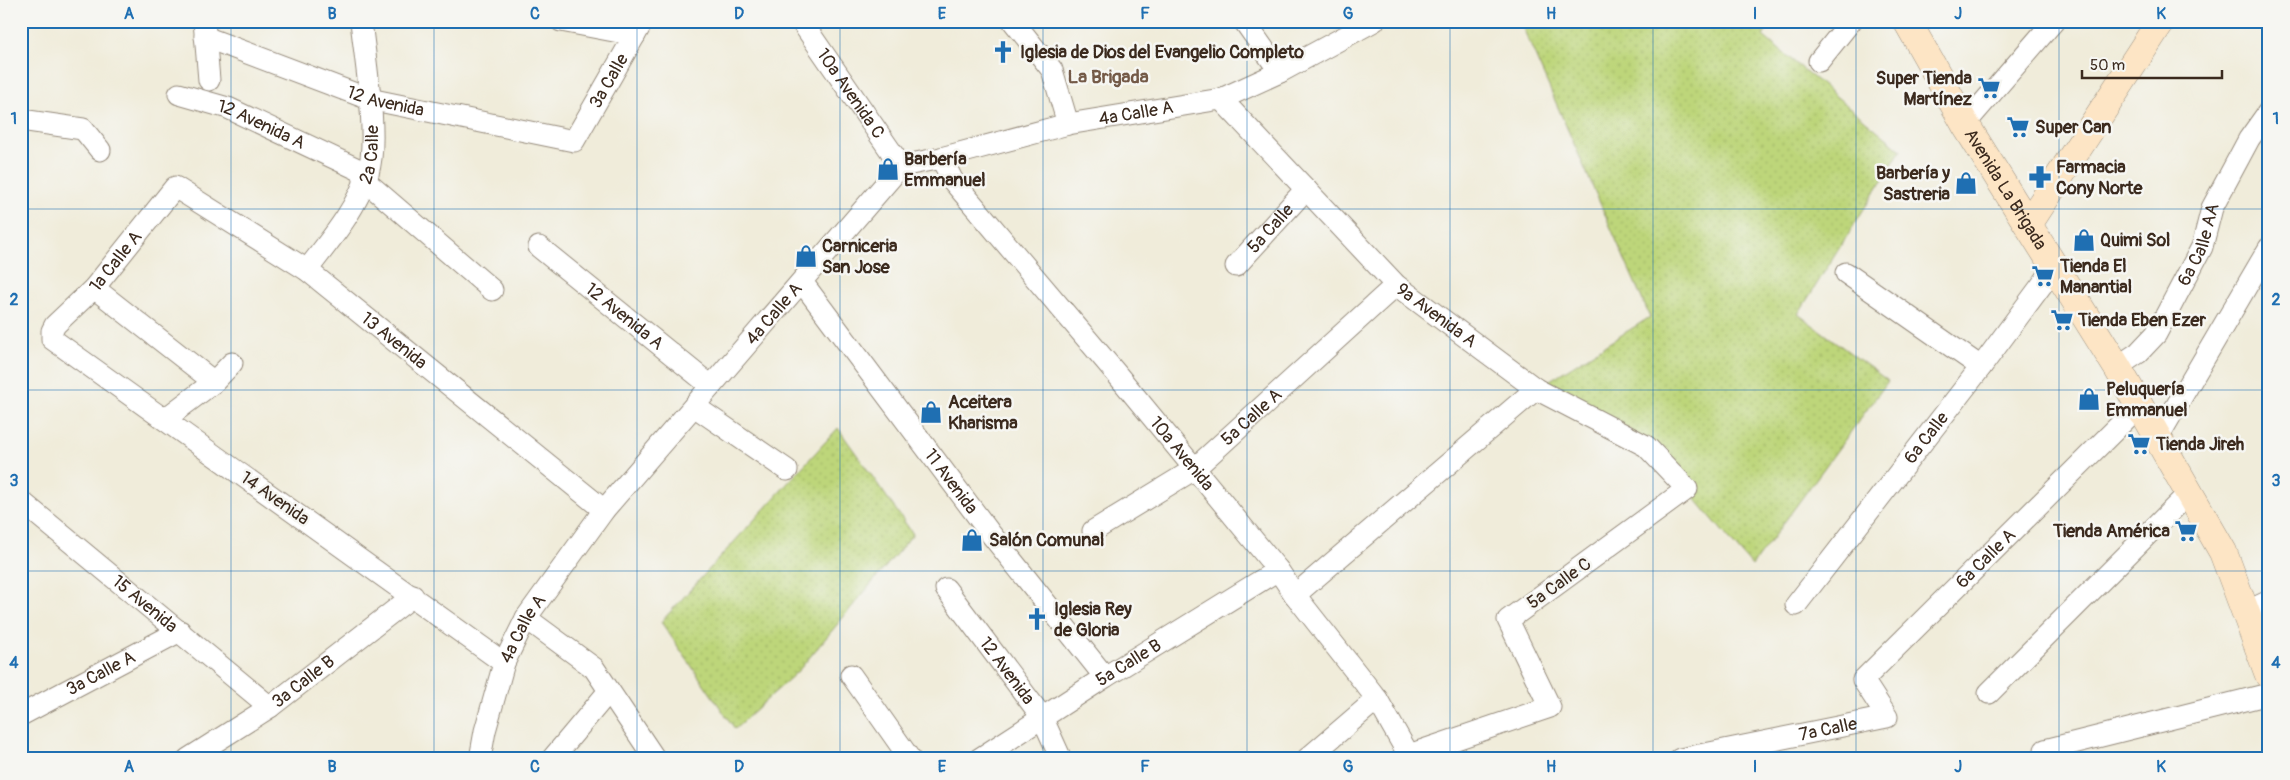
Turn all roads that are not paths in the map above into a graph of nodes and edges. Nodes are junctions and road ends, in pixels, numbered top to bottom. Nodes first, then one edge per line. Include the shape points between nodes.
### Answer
1 (361, 21) edge
2 (562, 21) edge
3 (801, 21) edge
4 (1012, 21) edge
5 (1244, 21) edge
6 (1374, 21) edge
7 (1851, 21) edge
8 (2054, 21) edge
9 (2161, 21) edge
10 (1914, 25) edge
11 (639, 28) edge
12 (205, 29) edge
13 (1818, 61) dead end
14 (1280, 72) junction
15 (209, 80) dead end
16 (180, 94) dead end
17 (369, 99) junction
18 (1221, 99) junction
19 (2269, 111) edge
20 (21, 120) edge
21 (1068, 124) junction
22 (1965, 124) junction
23 (574, 141) joint
24 (100, 150) dead end
25 (941, 158) junction
26 (901, 166) junction
27 (366, 177) junction
28 (174, 187) joint
29 (1306, 189) junction
30 (2028, 223) junction
31 (539, 247) dead end
32 (2269, 248) edge
33 (1236, 266) dead end
34 (2055, 267) junction
35 (308, 270) junction
36 (1846, 273) dead end
37 (802, 282) junction
38 (1396, 285) junction
39 (94, 288) junction
40 (492, 290) dead end
41 (52, 331) joint
42 (232, 363) dead end
43 (2117, 366) junction
44 (1981, 367) junction
45 (214, 382) junction
46 (711, 386) junction
47 (1536, 389) junction
48 (694, 406) junction
49 (2139, 406) junction
50 (165, 419) junction
51 (2157, 438) junction
52 (787, 470) dead end
53 (1193, 470) junction
54 (1687, 489) joint
55 (2188, 492) junction
56 (21, 501) edge
57 (604, 510) junction
58 (1093, 531) dead end
59 (1278, 570) junction
60 (946, 589) dead end
61 (1295, 595) junction
62 (413, 596) junction
63 (1796, 605) dead end
64 (2257, 606) edge
65 (526, 618) junction
66 (180, 630) junction
67 (504, 663) junction
68 (851, 675) dead end
69 (2269, 675) edge
70 (1104, 677) junction
71 (609, 690) junction
72 (1989, 693) dead end
73 (2269, 694) edge
74 (1377, 699) junction
75 (270, 707) junction
76 (23, 712) edge
77 (1042, 717) junction
78 (1887, 717) joint
79 (2045, 750) dead end
80 (1410, 757) edge
81 (188, 759) edge
82 (480, 759) edge
83 (552, 759) edge
84 (655, 759) edge
85 (910, 759) edge
86 (979, 759) edge
87 (1061, 759) edge
88 (1307, 759) edge
89 (1680, 759) edge

1 - 17 street, 2a Calle
2 - 11 street
3 - 26 street, 10a Avenida C
4 - 21 street via 1052,70
5 - 14 street
6 - 14 street, 4a Calle A
7 - 13 street
8 - 22 street
9 - 30 main road
10 - 22 main road, Avenida La Brigada
11 - 23 street, 3a Calle
12 - 15 street
12 - 17 street, 12 Avenida
14 - 18 street, 4a Calle A
16 - 27 street, 12 Avenida A via 228,108
17 - 23 street, 12 Avenida
17 - 27 street, 2a Calle via 370,159
18 - 21 street, 4a Calle A
18 - 29 street, 9a Avenida A
19 - 43 street, 6a Calle AA via 2249,139 2212,208 2202,247 2156,334 2138,353
20 - 24 street via 83,129
21 - 25 street, 4a Calle A
22 - 30 main road, Avenida La Brigada
25 - 26 street, 4a Calle A
25 - 53 street, 10a Avenida via 953,181 1115,372
26 - 37 street, 4a Calle A
27 - 35 street, 2a Calle via 347,217
27 - 40 street, 12 Avenida A
28 - 35 street, 13 Avenida
28 - 39 street, 1a Calle A
29 - 33 street, 5a Calle
29 - 38 street, 9a Avenida A
30 - 34 main road, Avenida La Brigada
31 - 46 street, 12 Avenida A
32 - 51 street
34 - 43 main road, Avenida La Brigada
34 - 44 street, 6a Calle
35 - 57 street, 13 Avenida
36 - 44 street
37 - 46 street, 4a Calle A
37 - 70 street, 11 Avenida via 990,533
38 - 47 street, 9a Avenida A
38 - 53 street, 5a Calle A
39 - 41 street, 1a Calle A
39 - 45 street
41 - 50 street, 14 Avenida via 52,339
42 - 45 street
43 - 49 main road, Avenida La Brigada
44 - 63 street, 6a Calle
45 - 50 street
46 - 48 street, 4a Calle A
47 - 54 street, 9a Avenida A via 1646,446
47 - 61 street
48 - 52 street
48 - 57 street, 4a Calle A
49 - 51 main road, Avenida La Brigada
49 - 78 street, 6a Calle A via 1863,680
50 - 62 street, 14 Avenida
51 - 55 main road, Avenida La Brigada
53 - 58 street, 5a Calle A
53 - 59 street, 10a Avenida
54 - 80 street, 5a Calle C via 1508,620 1550,707
55 - 64 main road, Avenida La Brigada
55 - 72 street
56 - 66 street, 15 Avenida
57 - 65 street, 4a Calle A
59 - 61 street, 10a Avenida
59 - 70 street, 5a Calle B
60 - 77 street, 12 Avenida
61 - 74 street, 10a Avenida
62 - 67 street, 14 Avenida
62 - 75 street, 3a Calle B
64 - 69 main road, Avenida La Brigada
65 - 67 street, 4a Calle A
65 - 71 street via 594,668
66 - 75 street, 15 Avenida
66 - 76 street, 3a Calle A
67 - 82 street, 4a Calle A via 484,731
68 - 85 street
70 - 77 street, 5a Calle B
71 - 83 street
71 - 84 street
73 - 79 street
74 - 80 street, 10a Avenida
74 - 88 street
75 - 81 street, 3a Calle B
77 - 86 street, 5a Calle B
77 - 87 street, 12 Avenida
78 - 89 street, 7a Calle

